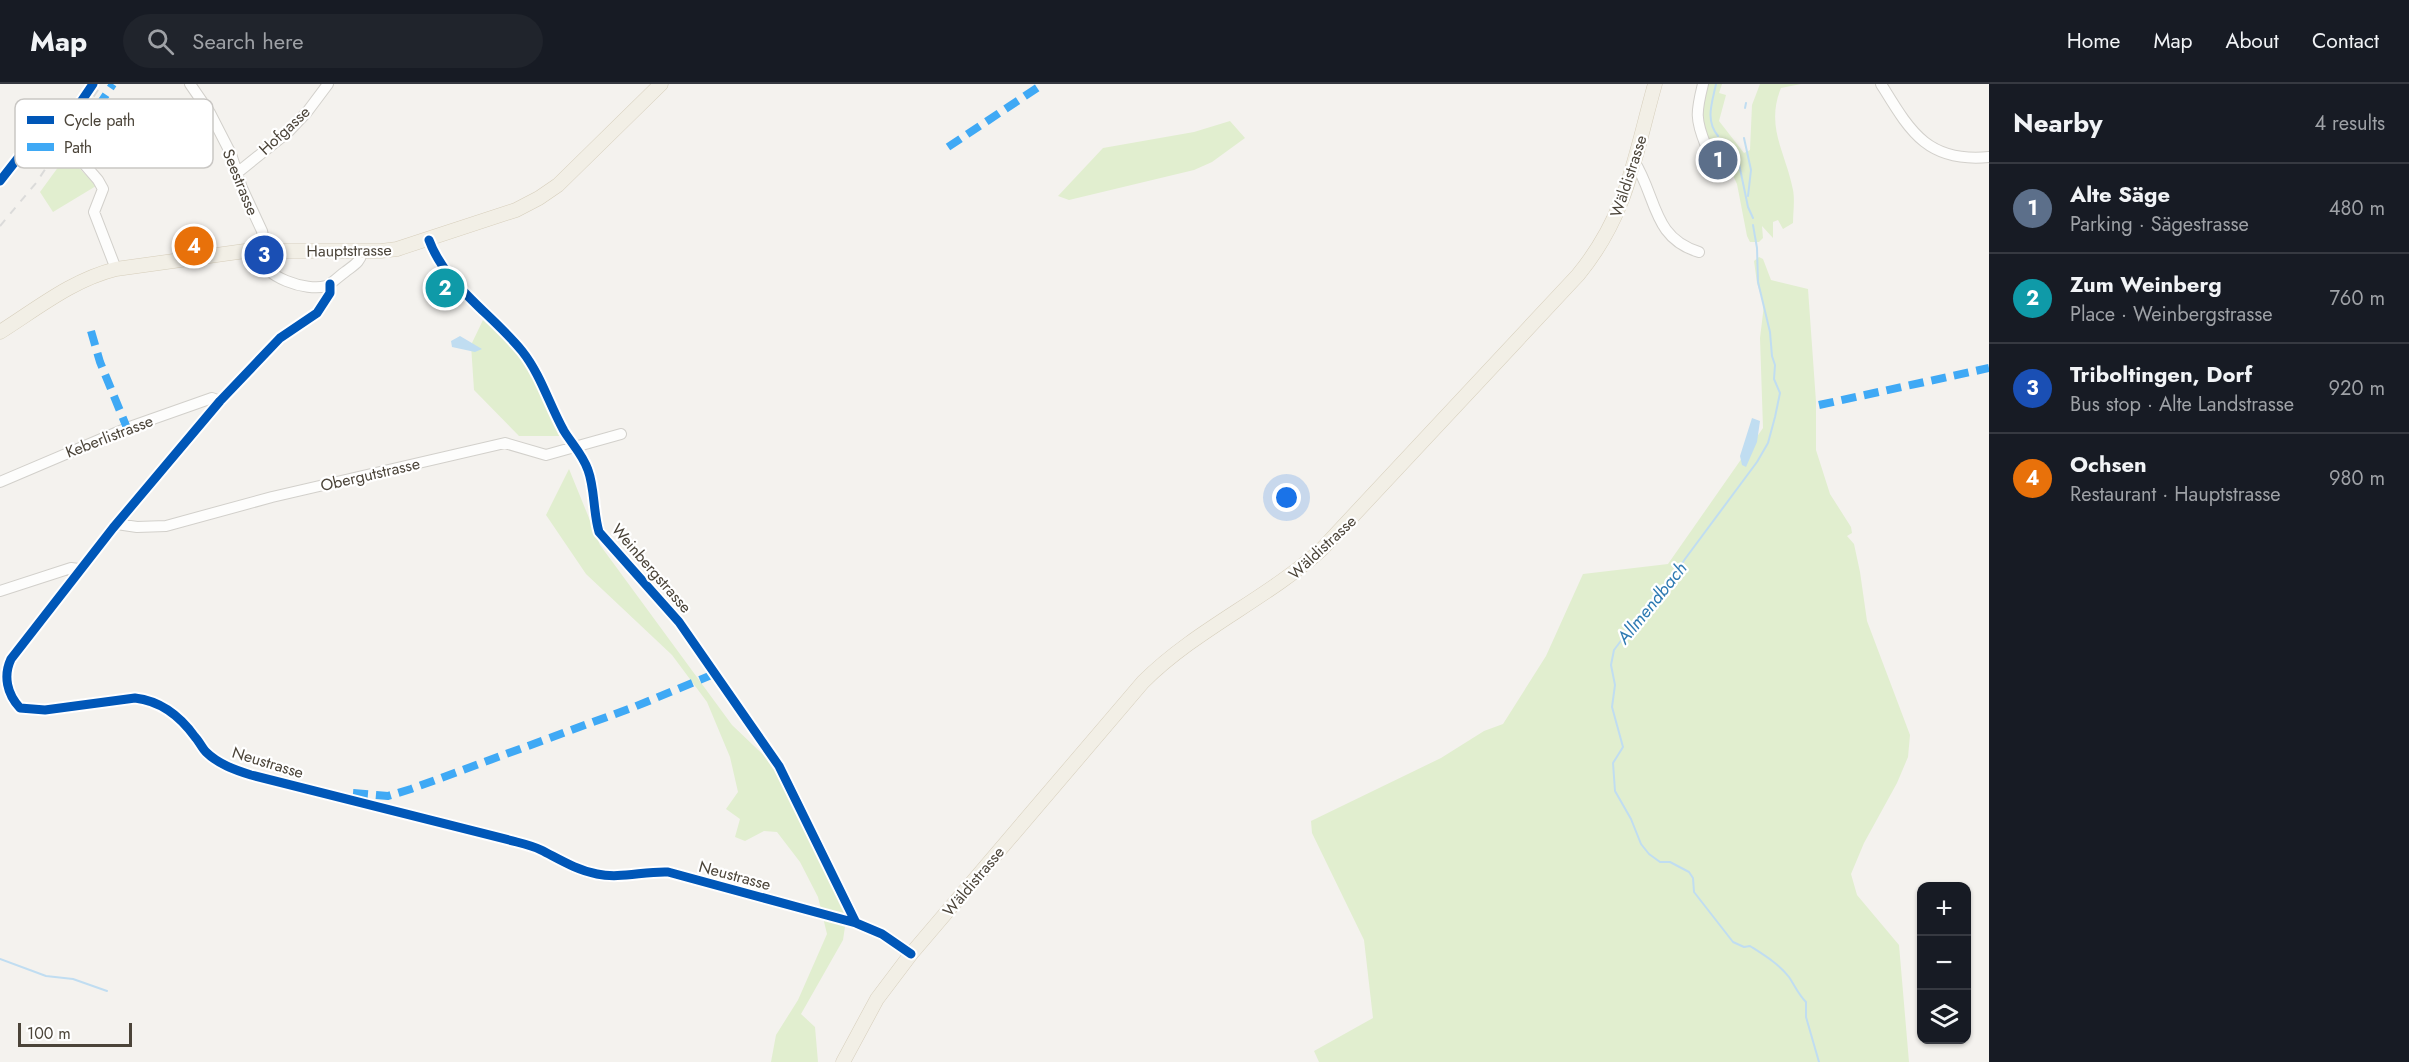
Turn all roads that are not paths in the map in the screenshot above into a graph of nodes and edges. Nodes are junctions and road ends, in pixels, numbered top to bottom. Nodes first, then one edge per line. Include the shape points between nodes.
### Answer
1 (190, 84) edge
2 (328, 84) edge
3 (661, 84) edge
4 (1655, 84) edge
5 (1703, 84) edge
6 (1881, 84) edge
7 (200, 99) edge
8 (213, 120) edge
9 (1706, 146) dead end
10 (1989, 157) edge
11 (1634, 161) junction
12 (88, 168) edge
13 (237, 172) junction
14 (429, 240) junction
15 (262, 250) junction
16 (362, 251) junction
17 (1699, 252) dead end
18 (116, 269) junction
19 (330, 285) junction
20 (0, 332) edge
21 (220, 401) junction
22 (621, 434) dead end
23 (575, 447) junction
24 (0, 482) edge
25 (117, 524) junction
26 (79, 569) junction
27 (0, 591) edge
28 (852, 922) junction
29 (911, 954) junction
30 (843, 1062) edge

1 - 7 street, Seestrasse
2 - 13 street, Hofgasse via 288,132
3 - 14 main road, Hauptstrasse via 571,173 539,198 516,210
4 - 11 main road, Wäldistrasse
5 - 9 street via 1697,123
6 - 10 street via 1908,127 1926,144 1951,156
8 - 13 street, Seestrasse
11 - 17 street via 1663,229
11 - 29 main road, Wäldistrasse via 1616,217 1578,275 1322,549 1288,578 1185,646 1143,682
12 - 18 street via 103,189 94,212
13 - 15 street, Seestrasse via 262,231 266,246
14 - 16 main road, Hauptstrasse via 397,249
14 - 23 street, Weinbergstrasse via 449,276 535,369
15 - 16 main road, Hauptstrasse
15 - 18 main road, Hauptstrasse
15 - 19 street, Seestrasse via 262,264 286,281 312,287
16 - 19 street, Neustrasse via 357,263
18 - 20 main road, Hauptstrasse via 63,290
19 - 21 street, Neustrasse via 317,313 280,338
21 - 24 street, Keberlistrasse via 212,398 127,428
21 - 25 street, Neustrasse
22 - 23 street, Obergutstrasse
23 - 25 street, Obergutstrasse via 546,456 505,443 166,526
23 - 28 street, Weinbergstrasse via 589,472 599,532 679,622 779,766
25 - 26 street, Neustrasse
26 - 27 street via 70,568
26 - 28 street, Neustrasse via 6,670 13,700 20,708 45,710 135,698 146,700 179,717 206,752 251,776 509,840 598,874 668,872
28 - 29 street, Neustrasse via 882,934
29 - 30 main road, Wäldistrasse via 877,999

